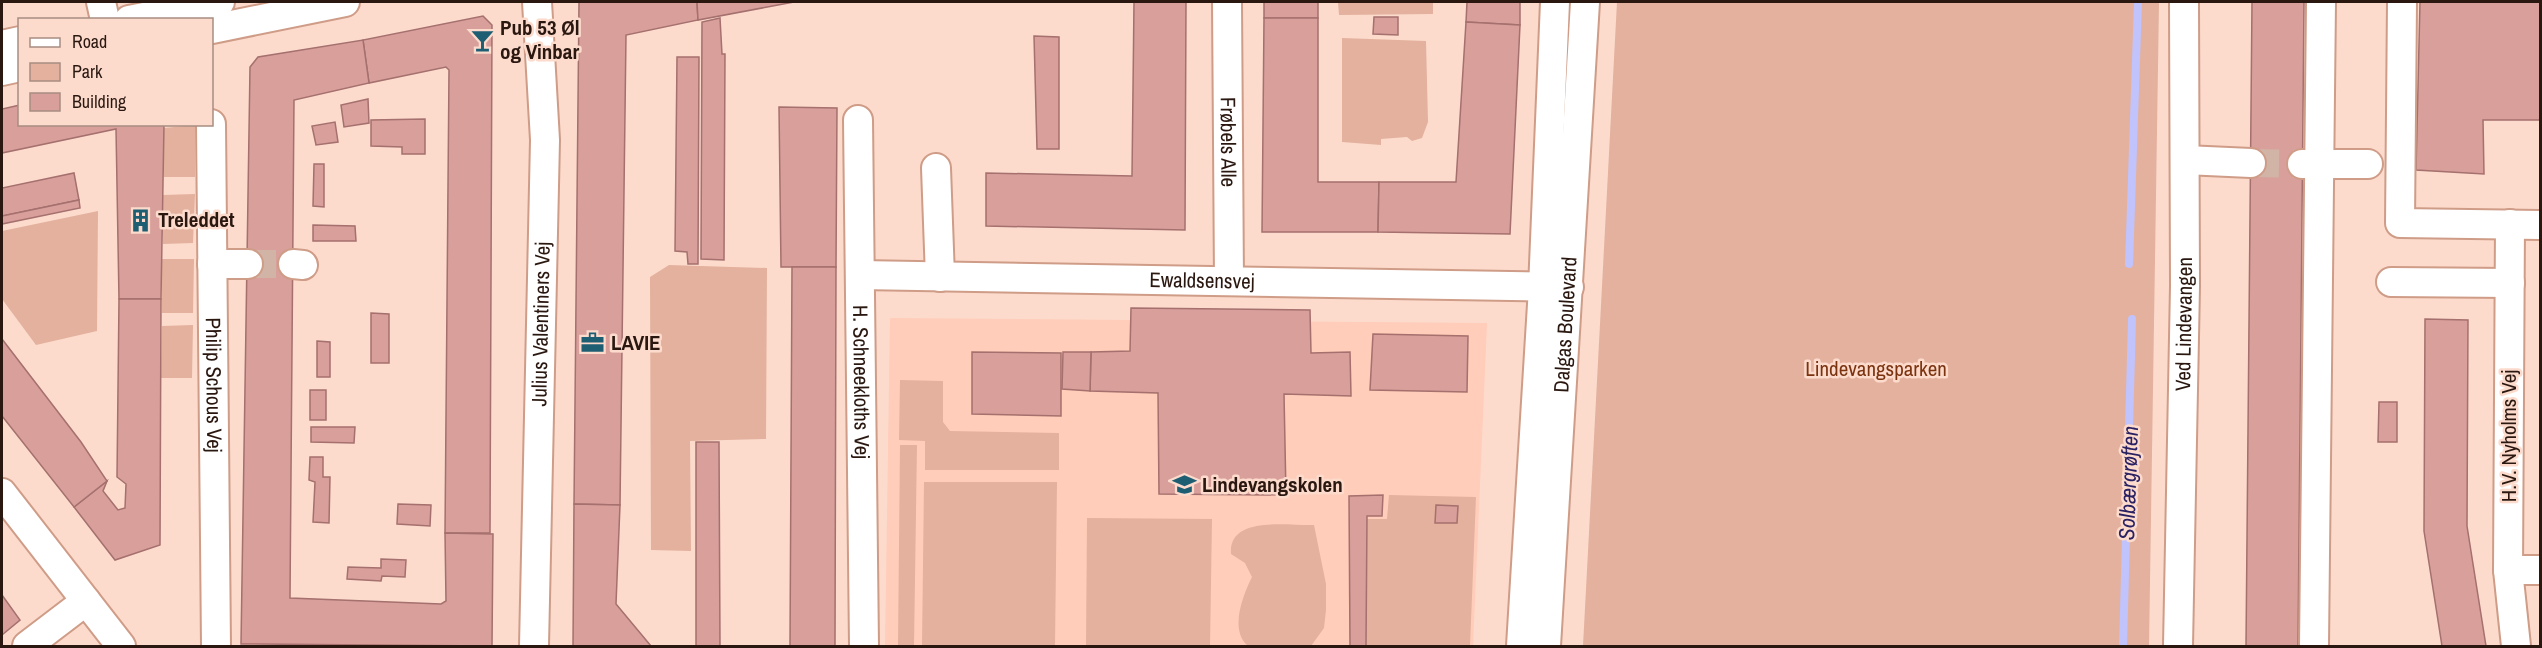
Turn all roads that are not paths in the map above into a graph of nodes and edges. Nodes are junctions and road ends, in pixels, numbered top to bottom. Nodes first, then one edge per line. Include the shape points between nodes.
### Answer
1 (101, 2) edge
2 (220, 2) edge
3 (345, 2) edge
4 (537, 2) edge
5 (1227, 2) edge
6 (1555, 2) edge
7 (1585, 2) edge
8 (2184, 2) edge
9 (2321, 2) edge
10 (2402, 2) edge
11 (105, 18) edge
12 (139, 18) edge
13 (213, 29) edge
14 (18, 41) edge
15 (2, 45) edge
16 (18, 67) edge
17 (2, 71) edge
18 (858, 120) dead end
19 (211, 126) edge
20 (2185, 160) junction
21 (2251, 163) tunnel mouth
22 (2368, 164) dead end
23 (2311, 165) junction
24 (936, 168) dead end
25 (2510, 225) junction
26 (2541, 225) edge
27 (212, 264) junction
28 (248, 264) tunnel mouth
29 (860, 275) junction
30 (940, 277) junction
31 (1229, 280) junction
32 (2391, 282) dead end
33 (2510, 283) junction
34 (1556, 287) junction
35 (2, 494) edge
36 (2508, 570) junction
37 (2541, 570) edge
38 (86, 601) junction
39 (27, 646) edge
40 (121, 646) edge
41 (216, 646) edge
42 (534, 646) edge
43 (864, 646) edge
44 (1521, 646) edge
45 (1546, 646) edge
46 (2178, 646) edge
47 (2314, 646) edge
48 (2516, 646) edge

1 - 11 street
2 - 12 street
3 - 13 street
4 - 42 street, Julius Valentiners Vej via 545,140
5 - 31 street, Frøbels Alle
6 - 34 street, Dalgas Boulevard
7 - 34 street, Dalgas Boulevard
8 - 20 street, Ved Lindevangen
9 - 23 street
10 - 25 street via 2400,223
14 - 15 street
16 - 17 street
18 - 29 street, H. Schneekloths Vej
19 - 27 street, Philip Schous Vej
20 - 21 street
20 - 46 street, Ved Lindevangen
22 - 23 street
23 - 47 street
24 - 30 street
25 - 26 street
25 - 33 street, H.V. Nyholms Vej
27 - 28 street
27 - 41 street, Philip Schous Vej via 205,524
29 - 30 street, Ewaldsensvej
29 - 43 street, H. Schneekloths Vej
30 - 31 street, Ewaldsensvej
31 - 34 street, Ewaldsensvej
32 - 33 street
33 - 36 street, H.V. Nyholms Vej
34 - 44 street, Dalgas Boulevard
34 - 45 street, Dalgas Boulevard
35 - 38 street
36 - 37 street
36 - 48 street, H.V. Nyholms Vej
38 - 39 street
38 - 40 street

